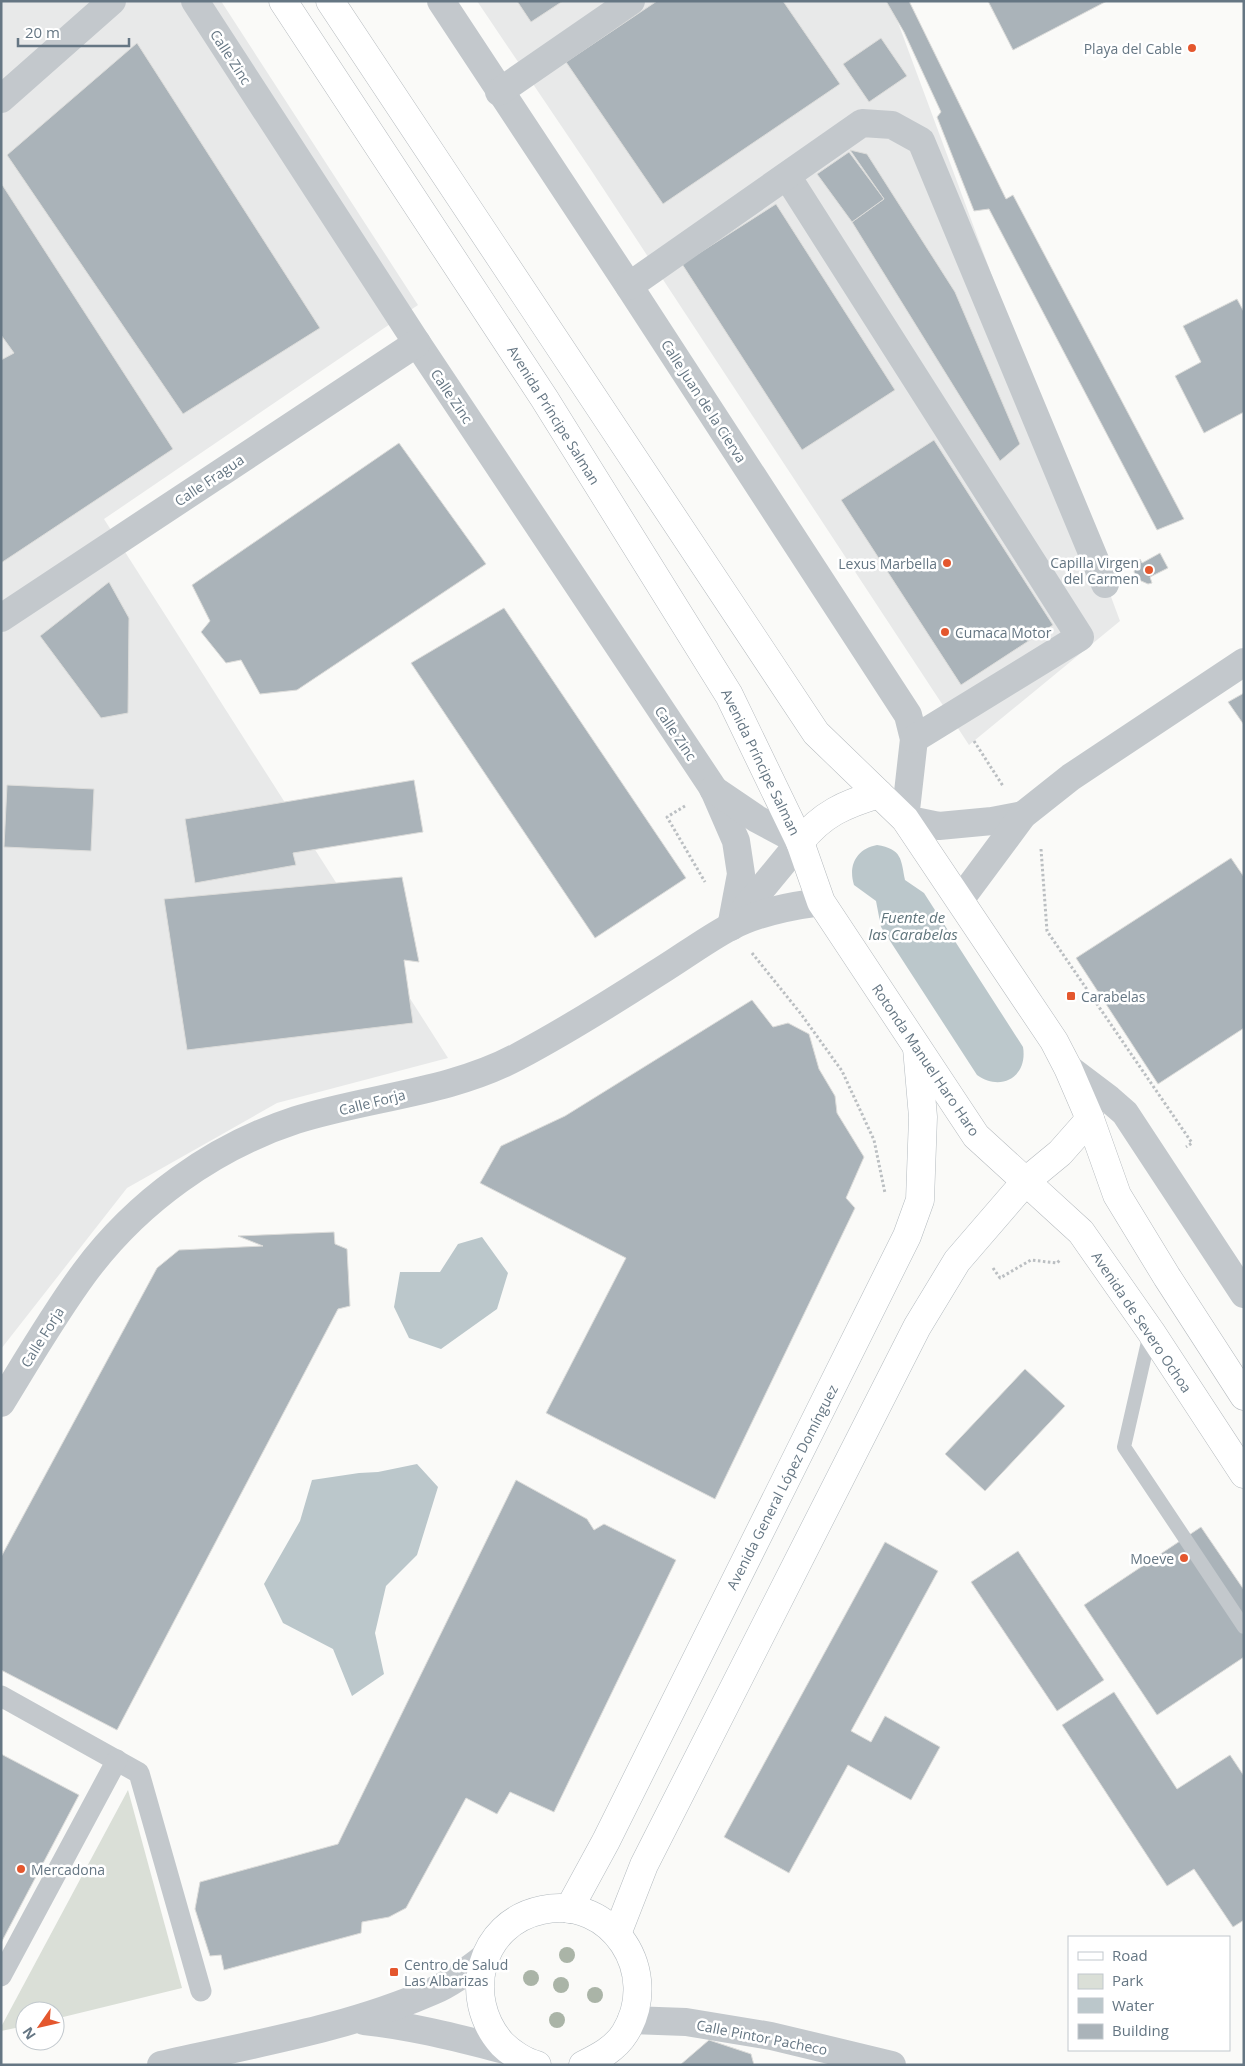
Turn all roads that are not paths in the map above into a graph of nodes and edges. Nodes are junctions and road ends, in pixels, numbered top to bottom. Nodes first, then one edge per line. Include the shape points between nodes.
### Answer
1 (112, 1) edge
2 (195, 1) edge
3 (283, 1) edge
4 (330, 1) edge
5 (440, 1) edge
6 (631, 1) edge
7 (499, 92) junction
8 (1, 99) edge
9 (787, 176) junction
10 (629, 286) junction
11 (417, 342) junction
12 (1105, 584) dead end
13 (1, 618) edge
14 (1244, 662) edge
15 (914, 739) junction
16 (713, 788) junction
17 (879, 794) junction
18 (1023, 815) junction
19 (905, 819) junction
20 (800, 842) junction
21 (960, 900) junction
22 (821, 902) junction
23 (731, 927) junction
24 (917, 1048) junction
25 (1068, 1068) junction
26 (1090, 1119) junction
27 (1026, 1181) junction
28 (1244, 1294) edge
29 (1151, 1332) junction
30 (1244, 1396) edge
31 (1, 1403) edge
32 (1244, 1474) edge
33 (1244, 1627) edge
34 (1, 1696) edge
35 (117, 1760) junction
36 (569, 1909) junction
37 (617, 1934) junction
38 (484, 1958) junction
39 (1, 1976) edge
40 (201, 1991) dead end
41 (357, 2020) junction
42 (631, 2020) junction
43 (520, 2060) edge
44 (599, 2061) edge
45 (161, 2065) edge
46 (892, 2065) edge

1 - 8 street
2 - 11 street, Calle Zinc
3 - 20 main road, Avenida Príncipe Salman via 544,398 730,695
4 - 17 main road via 816,733
5 - 7 street, Calle Juan de la Cierva
6 - 7 street
7 - 10 street, Calle Juan de la Cierva
9 - 10 street
9 - 12 street via 862,123 892,125 921,141
9 - 15 street via 1080,637
10 - 15 street, Calle Juan de la Cierva via 908,715
11 - 13 street, Calle Fragua
11 - 16 street, Calle Zinc
14 - 18 street via 1071,777
15 - 19 street, Calle Juan de la Cierva
16 - 20 street, Calle Zinc via 757,819
16 - 23 street, Calle Zinc via 736,841 741,874
17 - 19 main road
17 - 20 main road via 852,802 826,816
18 - 19 street via 939,826
18 - 21 street
19 - 21 main road
20 - 22 main road, Rotonda Manuel Haro Haro
20 - 23 street
21 - 25 main road via 1054,1041
22 - 23 street, Calle Forja via 761,915
22 - 24 main road, Rotonda Manuel Haro Haro
23 - 31 street, Calle Forja via 573,1026 505,1062 474,1076 297,1120 237,1144 188,1173 131,1219 85,1271
24 - 27 main road, Rotonda Manuel Haro Haro via 976,1136
24 - 36 main road, Avenida General López Domínguez via 923,1117 920,1200 907,1236 606,1841
25 - 26 main road
25 - 28 street via 1125,1114
26 - 27 main road via 1060,1154
26 - 30 main road via 1117,1195
27 - 29 main road, Avenida de Severo Ochoa via 1081,1232
27 - 37 main road via 957,1261 917,1327 649,1856
29 - 32 main road, Avenida de Severo Ochoa
29 - 33 lane via 1124,1447
34 - 35 street
35 - 39 street
35 - 40 street via 139,1773
36 - 37 main road via 595,1917
36 - 38 main road via 542,1910 516,1920 497,1936
37 - 42 main road via 632,1956 639,1982 636,2010
38 - 41 street via 434,1991
38 - 43 main road via 479,1984 481,2009 492,2032
41 - 43 street via 427,2030
41 - 45 street
42 - 44 main road via 624,2034
42 - 46 street, Calle Pintor Pacheco via 686,2022 771,2036

